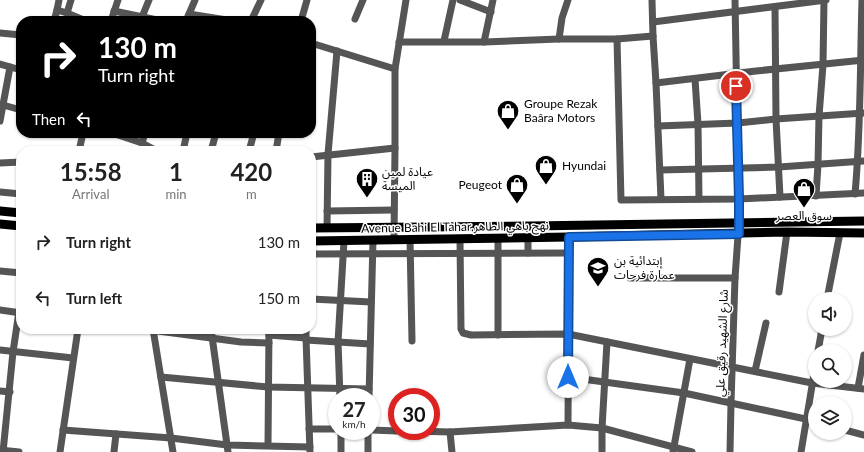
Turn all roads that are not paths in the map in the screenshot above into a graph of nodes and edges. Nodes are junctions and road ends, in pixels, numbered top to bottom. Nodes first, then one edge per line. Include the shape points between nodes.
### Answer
1 (59, 0) edge
2 (71, 0) edge
3 (118, 0) edge
4 (149, 0) edge
5 (195, 0) edge
6 (262, 0) edge
7 (307, 0) edge
8 (363, 0) edge
9 (406, 0) edge
10 (453, 0) edge
11 (460, 0) edge
12 (493, 0) edge
13 (568, 0) edge
14 (652, 0) edge
15 (735, 0) edge
16 (764, 0) edge
17 (825, 0) edge
18 (862, 0) edge
19 (776, 7) junction
20 (765, 8) junction
21 (57, 10) junction
22 (114, 11) junction
23 (735, 11) junction
24 (491, 12) junction
25 (66, 13) junction
26 (55, 16) edge
27 (74, 16) edge
28 (112, 16) edge
29 (137, 16) edge
30 (142, 16) edge
31 (189, 16) edge
32 (254, 16) edge
33 (302, 16) edge
34 (355, 19) dead end
35 (652, 22) junction
36 (0, 32) edge
37 (16, 35) edge
38 (653, 36) junction
39 (559, 39) junction
40 (617, 39) junction
41 (399, 42) junction
42 (444, 42) junction
43 (484, 42) junction
44 (316, 44) edge
45 (337, 51) junction
46 (862, 60) edge
47 (0, 64) edge
48 (823, 64) junction
49 (10, 67) junction
50 (775, 68) junction
51 (16, 69) edge
52 (395, 69) junction
53 (736, 73) junction
54 (696, 79) junction
55 (656, 83) junction
56 (3, 105) junction
57 (16, 109) edge
58 (862, 113) edge
59 (819, 116) junction
60 (0, 117) edge
61 (776, 119) junction
62 (738, 122) junction
63 (698, 124) junction
64 (658, 126) junction
65 (127, 138) edge
66 (144, 138) edge
67 (142, 143) junction
68 (148, 146) edge
69 (395, 148) junction
70 (328, 154) junction
71 (316, 156) edge
72 (861, 161) edge
73 (16, 162) edge
74 (0, 163) edge
75 (818, 164) junction
76 (739, 167) junction
77 (779, 167) junction
78 (699, 169) junction
79 (660, 170) junction
80 (0, 192) edge
81 (864, 193) edge
82 (16, 194) edge
83 (855, 194) junction
84 (816, 196) junction
85 (780, 197) junction
86 (661, 199) junction
87 (699, 199) junction
88 (739, 199) junction
89 (394, 210) junction
90 (0, 211) edge
91 (328, 211) junction
92 (16, 213) edge
93 (864, 221) edge
94 (739, 222) junction
95 (0, 224) edge
96 (16, 226) edge
97 (394, 227) junction
98 (316, 228) edge
99 (327, 228) junction
100 (788, 232) junction
101 (840, 233) junction
102 (864, 233) edge
103 (739, 234) junction
104 (569, 237) junction
105 (498, 238) junction
106 (528, 238) junction
107 (410, 239) junction
108 (460, 239) junction
109 (344, 240) junction
110 (373, 240) junction
111 (394, 240) junction
112 (316, 241) edge
113 (528, 253) junction
114 (569, 253) junction
115 (316, 254) edge
116 (343, 254) junction
117 (373, 254) junction
118 (410, 254) junction
119 (459, 254) junction
120 (497, 254) junction
121 (0, 271) edge
122 (16, 272) edge
123 (630, 278) dead end
124 (735, 278) junction
125 (779, 292) dead end
126 (828, 292) edge
127 (316, 299) edge
128 (341, 301) junction
129 (371, 302) junction
130 (0, 310) edge
131 (16, 312) edge
132 (766, 322) dead end
133 (16, 334) edge
134 (77, 334) edge
135 (155, 334) edge
136 (180, 334) edge
137 (212, 334) edge
138 (269, 334) edge
139 (280, 334) edge
140 (306, 334) edge
141 (568, 334) junction
142 (498, 335) junction
143 (212, 339) junction
144 (306, 339) junction
145 (412, 341) dead end
146 (338, 342) junction
147 (606, 342) junction
148 (269, 343) junction
149 (370, 344) junction
150 (0, 350) edge
151 (13, 352) junction
152 (864, 355) edge
153 (73, 358) junction
154 (690, 359) junction
155 (732, 366) junction
156 (755, 371) junction
157 (160, 377) junction
158 (568, 377) junction
159 (218, 382) junction
160 (605, 382) junction
161 (808, 382) edge
162 (268, 387) junction
163 (339, 388) edge
164 (369, 388) edge
165 (811, 388) edge
166 (861, 388) edge
167 (308, 389) junction
168 (328, 389) edge
169 (0, 390) edge
170 (10, 392) junction
171 (684, 393) junction
172 (731, 403) junction
173 (807, 419) junction
174 (568, 425) junction
175 (602, 428) junction
176 (310, 429) junction
177 (328, 429) edge
178 (63, 430) junction
179 (440, 432) edge
180 (450, 432) junction
181 (852, 432) edge
182 (116, 434) junction
183 (864, 435) edge
184 (171, 438) junction
185 (341, 440) edge
186 (369, 440) edge
187 (268, 445) junction
188 (227, 448) edge
189 (310, 449) edge
190 (674, 450) edge
191 (2, 451) edge
192 (19, 452) edge
193 (60, 452) edge
194 (114, 452) edge
195 (173, 452) edge
196 (341, 452) edge
197 (368, 452) edge
198 (452, 452) edge
199 (602, 452) edge
200 (692, 452) edge
201 (730, 452) edge
202 (801, 452) edge

1 - 21 street
2 - 25 street
3 - 22 street
4 - 30 street
5 - 31 street
6 - 32 street
7 - 33 street
8 - 34 street
9 - 41 street
10 - 42 street
11 - 24 street
12 - 24 street
13 - 39 street
14 - 35 street
15 - 23 street, شارع الشهيد رقيق علي
16 - 20 street
17 - 19 street
17 - 48 street
18 - 46 street
19 - 20 street
19 - 50 street
20 - 23 street
21 - 25 street
21 - 26 street
22 - 28 street
22 - 29 street
23 - 35 street
23 - 53 street, شارع الشهيد رقيق علي
24 - 43 street
25 - 27 street
35 - 38 street
36 - 37 street
38 - 40 street
38 - 55 street
39 - 40 street
39 - 43 street
40 - 86 street via 621,200
41 - 42 street
41 - 52 street
42 - 43 street
44 - 45 street
45 - 52 street
45 - 70 street
46 - 48 street
46 - 58 street
47 - 49 street
48 - 50 street
48 - 59 street
49 - 51 street
49 - 56 street
50 - 53 street
50 - 61 street
52 - 69 street
53 - 54 street
53 - 62 street, شارع الشهيد رقيق علي
54 - 55 street
54 - 63 street
55 - 64 street
56 - 57 street
56 - 60 street
58 - 59 street
58 - 72 street
59 - 61 street
59 - 75 street
61 - 62 street
61 - 77 street
62 - 63 street
62 - 76 street, شارع الشهيد رقيق علي
63 - 64 street
63 - 78 street
64 - 79 street
65 - 67 street
66 - 67 street
67 - 68 street
69 - 70 street
69 - 89 street
70 - 71 street
70 - 91 street
72 - 75 street
72 - 83 street
73 - 74 street
75 - 77 street
75 - 84 street
76 - 77 street
76 - 78 street
76 - 88 street, شارع الشهيد رقيق علي
77 - 85 street
78 - 79 street
78 - 87 street
79 - 86 street
80 - 82 street
81 - 83 street
83 - 84 street
84 - 85 street
85 - 88 street
86 - 87 street
87 - 88 street
88 - 94 street, شارع الشهيد رقيق علي
89 - 91 street
89 - 97 street
90 - 92 main road
91 - 99 street
93 - 94 main road, Avenue Bahi El Tahar,نهج باهي الطاهر
94 - 97 main road, Avenue Bahi El Tahar,نهج باهي الطاهر
94 - 103 street, شارع الشهيد رقيق علي
95 - 96 main road
97 - 99 main road, Avenue Bahi El Tahar,نهج باهي الطاهر
97 - 111 street
98 - 99 main road, Avenue Bahi El Tahar,نهج باهي الطاهر
100 - 101 main road, Avenue Bahi El Tahar,نهج باهي الطاهر
100 - 103 main road, Avenue Bahi El Tahar,نهج باهي الطاهر
100 - 125 street
101 - 102 main road, Avenue Bahi El Tahar,نهج باهي الطاهر
101 - 126 street
103 - 104 main road, Avenue Bahi El Tahar,نهج باهي الطاهر
103 - 124 street, شارع الشهيد رقيق علي
104 - 106 main road, Avenue Bahi El Tahar,نهج باهي الطاهر
104 - 114 street
105 - 106 main road, Avenue Bahi El Tahar,نهج باهي الطاهر
105 - 108 main road, Avenue Bahi El Tahar,نهج باهي الطاهر
105 - 120 street
106 - 113 street
107 - 108 main road, Avenue Bahi El Tahar,نهج باهي الطاهر
107 - 111 main road, Avenue Bahi El Tahar,نهج باهي الطاهر
107 - 118 street
108 - 119 street
109 - 110 main road, Avenue Bahi El Tahar,نهج باهي الطاهر
109 - 112 main road, Avenue Bahi El Tahar,نهج باهي الطاهر
109 - 116 street
110 - 111 main road, Avenue Bahi El Tahar,نهج باهي الطاهر
110 - 117 street
113 - 114 street
113 - 120 street
114 - 141 street
115 - 116 street
116 - 117 street
116 - 128 street
117 - 118 street
117 - 129 street
118 - 119 street
118 - 145 street
119 - 120 street
119 - 142 street via 461,331 471,335
120 - 142 street
121 - 122 street
123 - 124 street
124 - 155 street, شارع الشهيد رقيق علي
127 - 128 street
128 - 129 street
128 - 146 street
129 - 149 street
130 - 131 street
132 - 156 street
133 - 151 street
134 - 153 street
135 - 157 street
136 - 143 street
137 - 143 street
138 - 148 street
139 - 144 street
140 - 144 street
141 - 142 street
141 - 147 street
141 - 158 street
143 - 148 street
143 - 159 street
144 - 146 street
144 - 167 street
146 - 149 street
146 - 163 street
147 - 154 street
147 - 160 street
148 - 162 street
149 - 164 street
150 - 151 street
151 - 153 street
151 - 170 street
152 - 166 street
153 - 178 street
154 - 155 street
154 - 171 street
155 - 156 street
155 - 172 street, شارع الشهيد رقيق علي
156 - 161 street
157 - 159 street
157 - 184 street
158 - 160 street
158 - 174 street
159 - 162 street
159 - 188 street
160 - 171 street
160 - 175 street
162 - 167 street
162 - 187 street
165 - 173 street
167 - 168 street
167 - 176 street
169 - 170 street
170 - 191 street
171 - 172 street
171 - 190 street
172 - 173 street
172 - 201 street, شارع الشهيد رقيق علي
173 - 202 street
174 - 175 street
174 - 180 street
175 - 190 street
175 - 199 street
176 - 177 street
176 - 189 street
178 - 182 street
178 - 193 street
179 - 180 street
180 - 198 street
181 - 183 street
182 - 184 street
182 - 194 street
184 - 188 street
184 - 195 street
185 - 196 street
186 - 197 street
187 - 188 street
187 - 189 street
190 - 200 street
191 - 192 street

